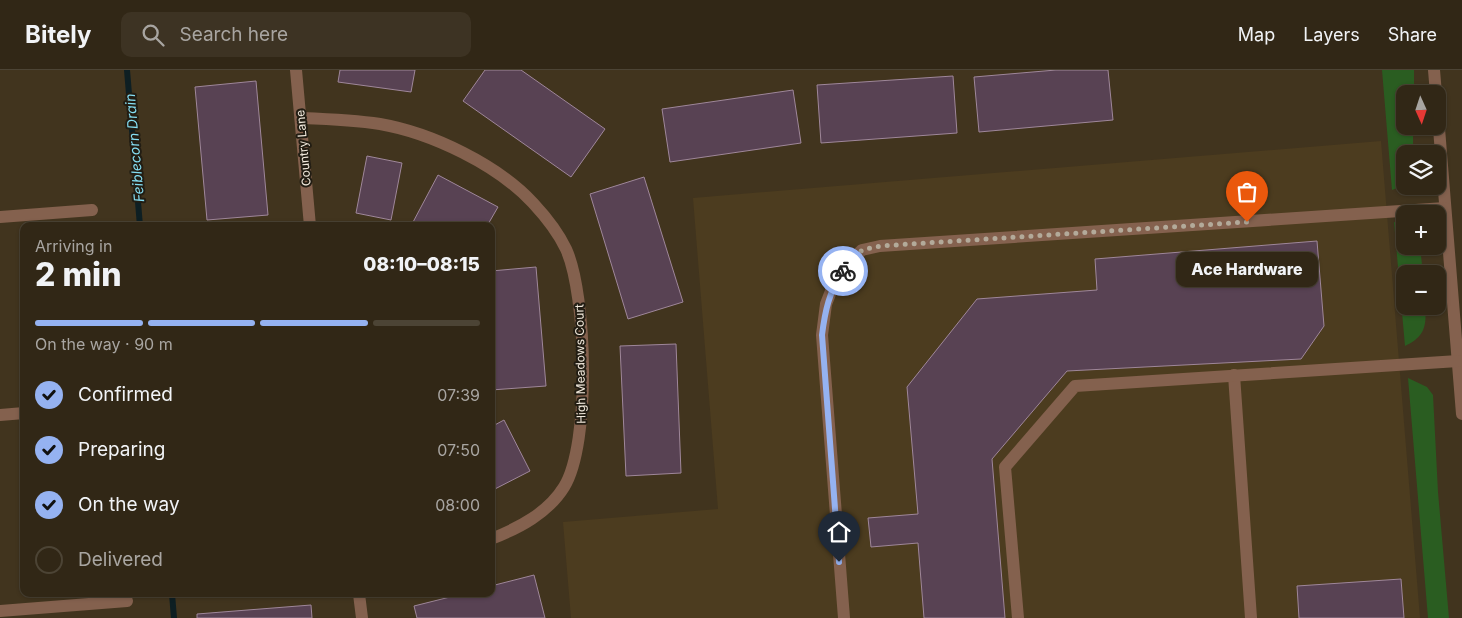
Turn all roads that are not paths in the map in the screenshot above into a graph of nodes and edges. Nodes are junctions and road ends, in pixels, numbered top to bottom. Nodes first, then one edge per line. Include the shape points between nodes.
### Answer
1 (296, 70) edge
2 (1434, 70) edge
3 (1435, 85) edge
4 (301, 118) junction
5 (1439, 135) edge
6 (1445, 205) edge
7 (92, 210) dead end
8 (1396, 211) edge
9 (0, 217) edge
10 (1446, 217) edge
11 (310, 222) edge
12 (1458, 326) edge
13 (1458, 361) junction
14 (1234, 375) junction
15 (20, 413) edge
16 (1462, 414) edge
17 (0, 415) edge
18 (495, 537) edge
19 (359, 597) edge
20 (127, 601) dead end
21 (0, 611) edge
22 (362, 618) edge
23 (844, 618) edge
24 (1018, 618) edge
25 (1251, 618) edge

1 - 4 street, Country Lane
2 - 3 street
4 - 11 street, Country Lane
4 - 18 street, High Meadows Court via 382,125 448,146 486,165 514,185 552,225 566,250 580,308 582,409 576,462 564,487 548,507 525,523
5 - 6 street
7 - 9 street
8 - 23 street via 880,246 862,250 848,263 833,286 826,304 822,335
10 - 12 street
12 - 13 street
13 - 14 street
13 - 16 street
14 - 24 street via 1075,386 1005,467
14 - 25 street
15 - 17 street
19 - 22 street
20 - 21 street

